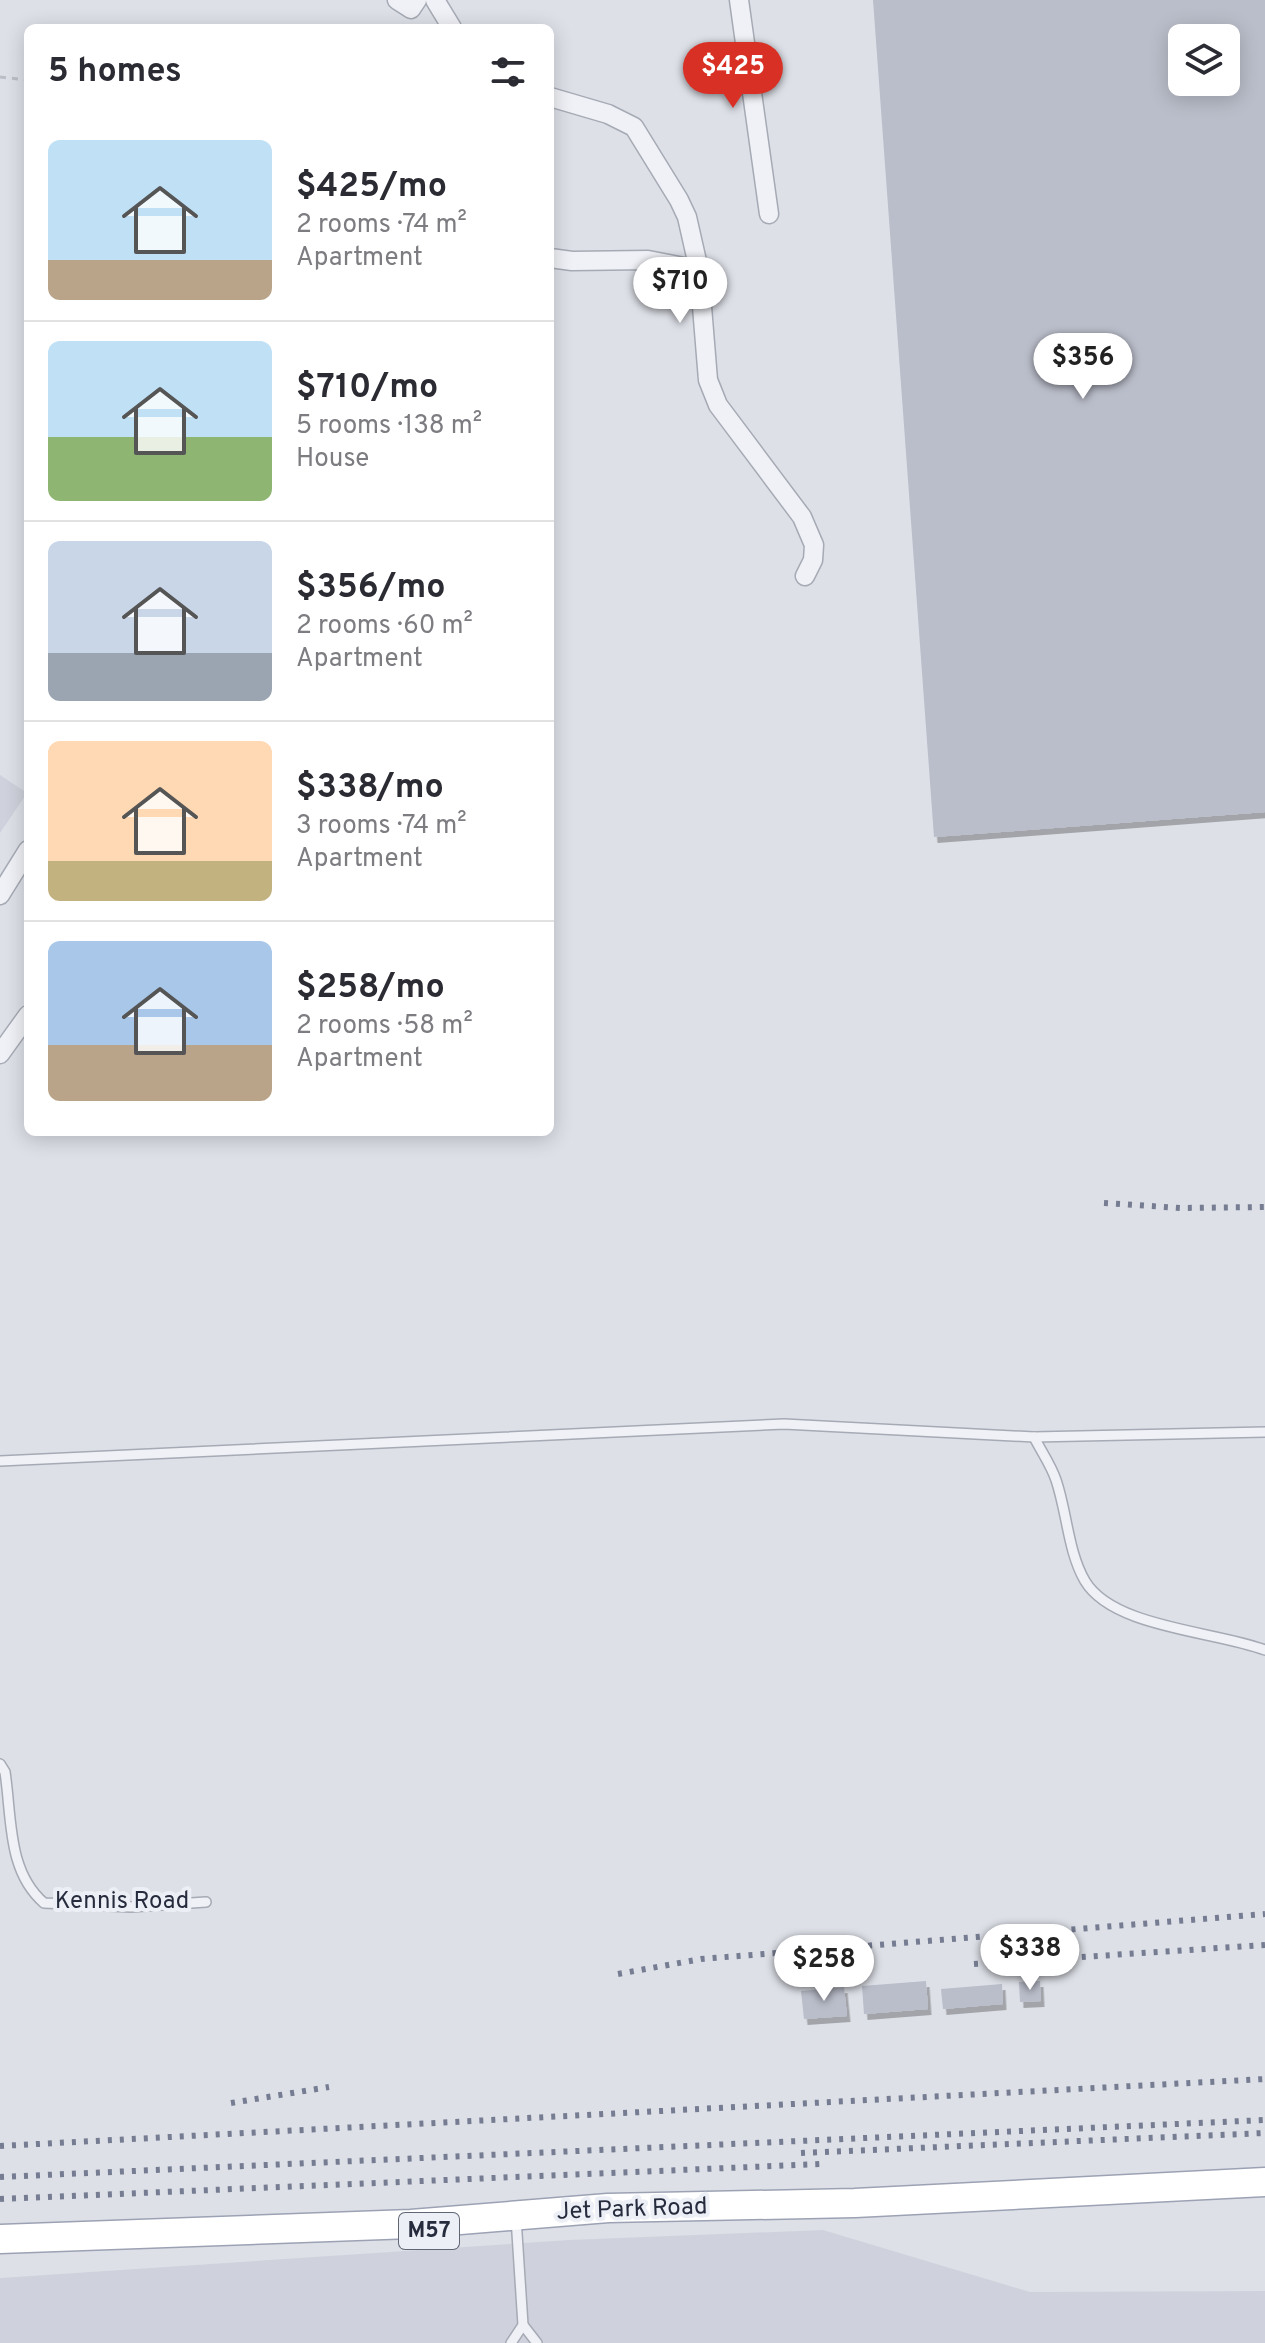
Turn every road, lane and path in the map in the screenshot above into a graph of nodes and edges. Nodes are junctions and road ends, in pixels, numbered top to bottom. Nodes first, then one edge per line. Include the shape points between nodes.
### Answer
1 (435, 0) edge
2 (739, 0) edge
3 (450, 24) edge
4 (0, 77) edge
5 (24, 80) edge
6 (554, 98) edge
7 (769, 214) dead end
8 (554, 259) edge
9 (699, 270) junction
10 (805, 576) dead end
11 (24, 856) edge
12 (0, 895) edge
13 (24, 1021) edge
14 (0, 1054) edge
15 (1265, 1432) edge
16 (1034, 1437) junction
17 (0, 1461) edge
18 (1265, 1650) edge
19 (0, 1764) edge
20 (206, 1902) dead end
21 (1265, 2182) edge
22 (1265, 2193) edge
23 (517, 2222) junction
24 (0, 2239) edge
25 (0, 2255) edge
26 (523, 2325) junction
27 (511, 2343) edge
28 (537, 2343) edge

1 - 3 street
2 - 7 street
4 - 5 path
6 - 9 street via 634,127 687,217
8 - 9 street via 648,260
9 - 10 street via 708,380 718,405 802,517 814,545
11 - 12 street
13 - 14 street
15 - 16 lane
16 - 17 lane via 784,1424
16 - 18 lane via 1056,1478 1085,1581 1103,1603 1149,1621
19 - 20 lane, Kennis Road via 16,1863 27,1886 44,1903 131,1907
21 - 23 main road, Jet Park Road / M57 via 855,2203 608,2208
22 - 23 main road, Jet Park Road / M57
23 - 24 main road, Jet Park Road / M57
23 - 25 main road, Jet Park Road / M57
23 - 26 lane
26 - 27 lane
26 - 28 lane

